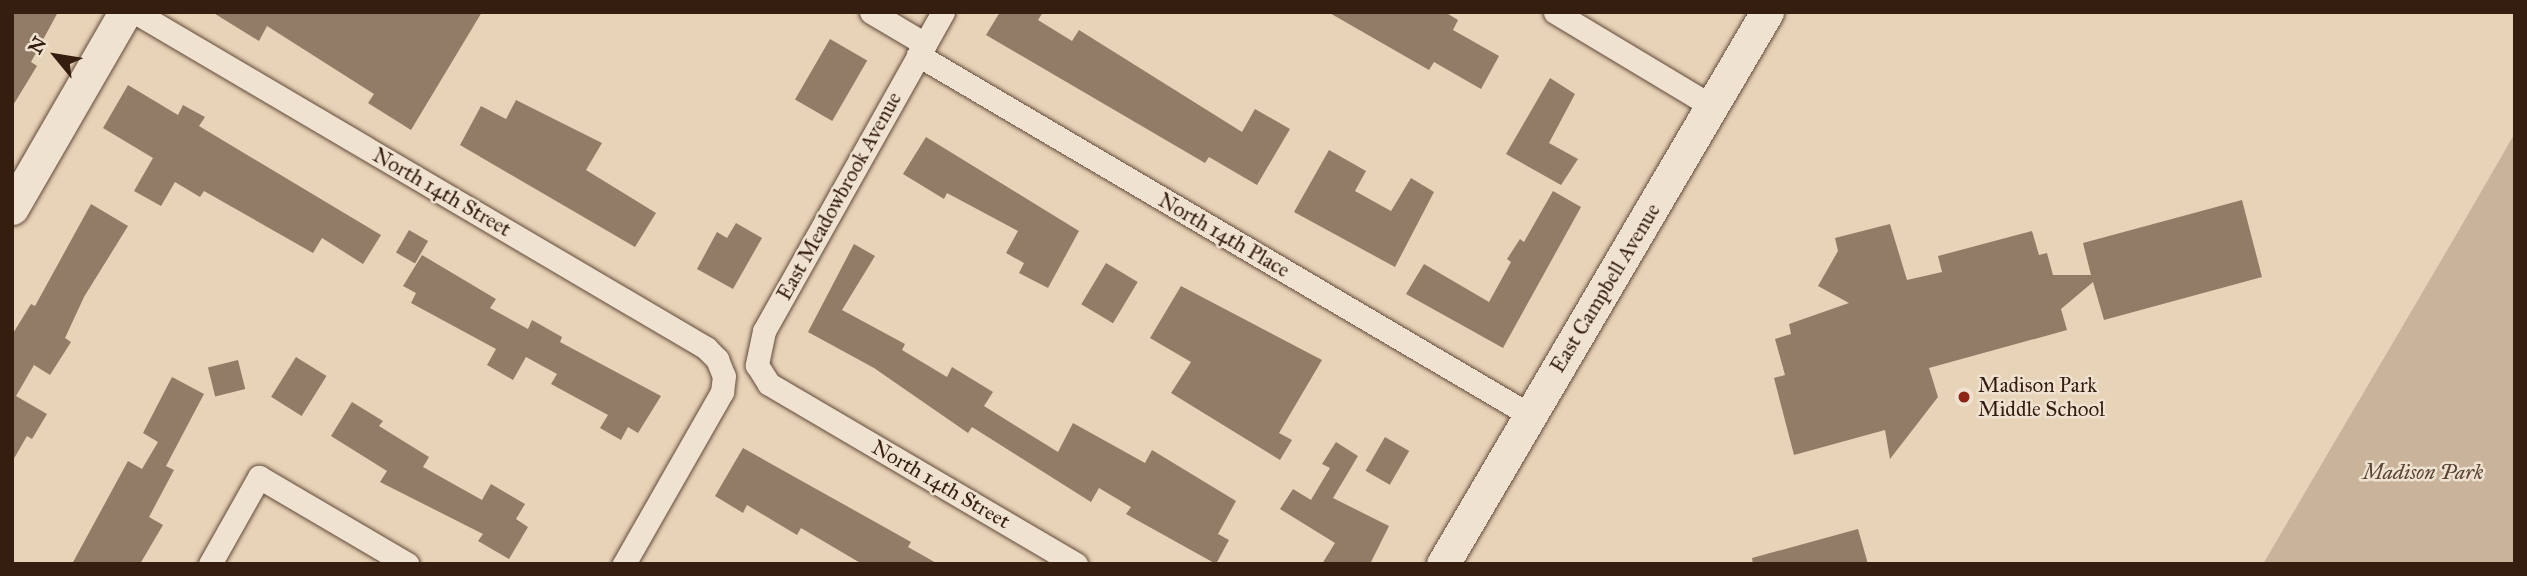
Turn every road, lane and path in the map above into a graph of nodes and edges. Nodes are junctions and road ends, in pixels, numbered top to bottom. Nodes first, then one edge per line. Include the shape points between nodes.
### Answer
1 (125, 12) edge
2 (135, 12) edge
3 (871, 12) edge
4 (943, 12) edge
5 (1555, 12) edge
6 (1767, 12) edge
7 (921, 49) junction
8 (1713, 107) junction
9 (12, 208) edge
10 (769, 384) joint
11 (1530, 415) junction
12 (210, 564) edge
13 (407, 564) edge
14 (624, 564) edge
15 (1076, 564) edge
16 (1443, 564) edge

1 - 9 street
2 - 14 street, North 14th Street via 706,348 724,376 722,392
3 - 7 street, North 14th Place
4 - 7 street, East Meadowbrook Avenue
5 - 8 street
6 - 8 street, East Campbell Avenue
7 - 10 street, East Meadowbrook Avenue via 764,331 757,365
7 - 11 street, North 14th Place
8 - 11 street, East Campbell Avenue
10 - 15 street, North 14th Street
11 - 16 street, East Campbell Avenue
12 - 13 street via 259,477

